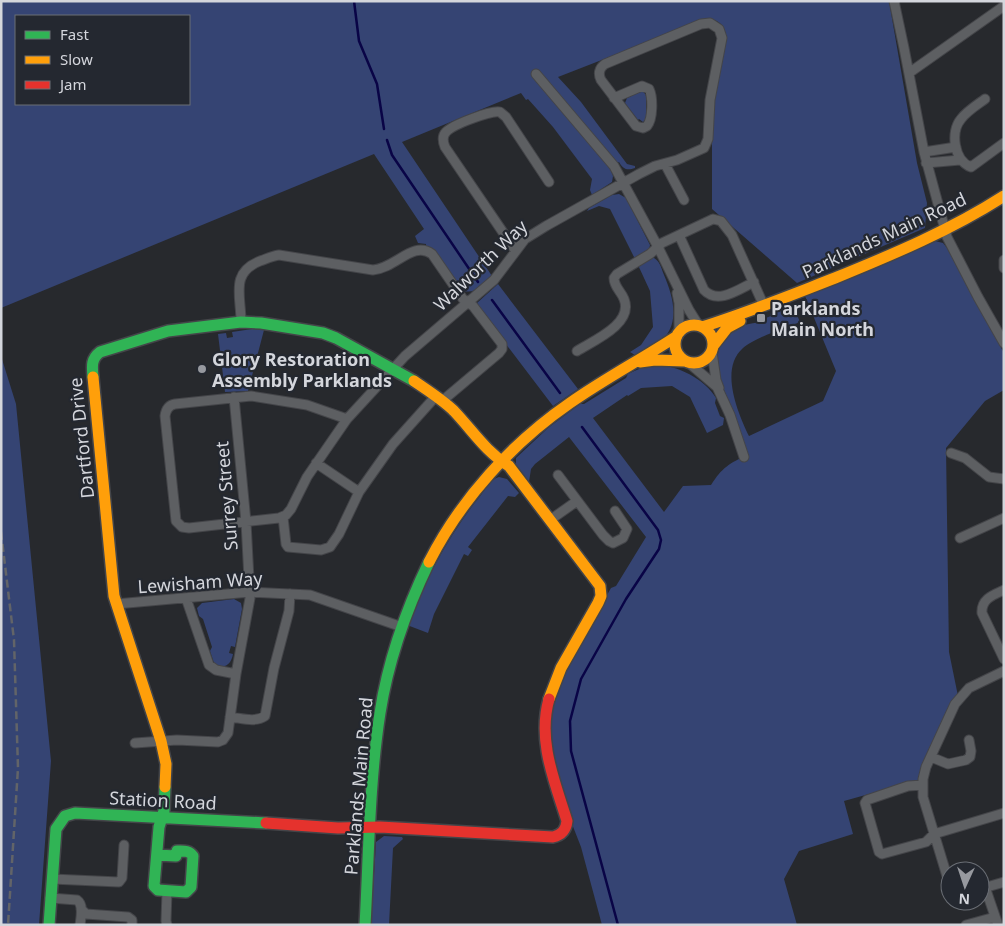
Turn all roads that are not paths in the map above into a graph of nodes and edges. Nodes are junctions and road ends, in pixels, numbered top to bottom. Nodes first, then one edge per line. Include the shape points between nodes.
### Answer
1 (894, 1) edge
2 (1004, 6) edge
3 (909, 73) junction
4 (536, 74) dead end
5 (614, 98) junction
6 (985, 99) dead end
7 (1004, 143) edge
8 (956, 147) junction
9 (924, 152) junction
10 (960, 160) junction
11 (926, 163) junction
12 (665, 164) junction
13 (549, 182) dead end
14 (624, 182) junction
15 (1004, 196) edge
16 (684, 200) dead end
17 (945, 230) junction
18 (679, 235) junction
19 (658, 247) junction
20 (515, 250) junction
21 (1004, 260) edge
22 (1004, 268) edge
23 (672, 276) junction
24 (754, 282) junction
25 (778, 302) junction
26 (468, 303) junction
27 (764, 306) junction
28 (241, 322) junction
29 (701, 327) junction
30 (678, 334) junction
31 (1004, 343) edge
32 (713, 349) junction
33 (577, 351) dead end
34 (687, 362) junction
35 (393, 368) junction
36 (611, 376) junction
37 (234, 397) junction
38 (439, 398) junction
39 (724, 403) junction
40 (347, 419) junction
41 (952, 453) dead end
42 (744, 456) dead end
43 (316, 463) junction
44 (503, 463) junction
45 (558, 475) dead end
46 (1004, 480) edge
47 (359, 492) junction
48 (577, 501) junction
49 (615, 511) dead end
50 (283, 516) junction
51 (1004, 518) edge
52 (550, 520) junction
53 (246, 522) junction
54 (960, 538) dead end
55 (1004, 590) edge
56 (250, 592) junction
57 (290, 594) junction
58 (186, 598) junction
59 (116, 604) junction
60 (402, 627) junction
61 (1004, 659) edge
62 (1004, 671) edge
63 (236, 674) junction
64 (230, 716) junction
65 (969, 740) dead end
66 (161, 741) junction
67 (135, 743) dead end
68 (931, 757) junction
69 (923, 785) junction
70 (1004, 813) edge
71 (162, 817) junction
72 (371, 828) junction
73 (470, 832) joint
74 (934, 834) junction
75 (124, 845) dead end
76 (157, 855) junction
77 (942, 861) edge
78 (52, 879) junction
79 (1004, 882) edge
80 (990, 886) edge
81 (167, 891) junction
82 (50, 898) junction
83 (990, 904) edge
84 (81, 909) junction
85 (997, 921) edge
86 (48, 925) edge
87 (80, 925) edge
88 (132, 925) edge
89 (167, 925) edge
90 (365, 925) edge
91 (966, 925) edge

1 - 3 street
2 - 3 street
3 - 9 street
4 - 14 street
5 - 5 street via 638,127 645,128 649,124 649,89 642,86
5 - 12 street, Walworth Way via 600,78 605,64 701,24 710,23 719,29 722,38 710,100 707,142 699,151
6 - 8 street via 961,118
7 - 10 street via 971,167
8 - 9 street
8 - 10 street
9 - 11 street
10 - 11 street
11 - 17 street
12 - 14 street, Walworth Way
12 - 16 street
13 - 20 street via 500,112 489,112 450,128 444,134 445,147
14 - 19 street
14 - 20 street, Walworth Way via 525,239
15 - 17 street, Parklands Main Road
17 - 25 street, Parklands Main Road
17 - 31 street via 956,257
18 - 19 street
18 - 24 street via 713,220 721,221 732,235
18 - 24 street via 709,295 723,296
19 - 23 street
19 - 33 street via 614,278 625,300 623,318 615,327
20 - 26 street, Walworth Way via 494,280
21 - 22 street
23 - 29 street
23 - 30 street via 680,303
24 - 27 street
25 - 27 street, Parklands Main Road
25 - 32 street, Parklands Main Road via 727,328
26 - 28 street via 432,254 422,250 410,252 387,268 373,270 276,256 252,265 242,275
26 - 35 street, Walworth Way
26 - 38 street via 501,341 502,349
27 - 29 street, Parklands Main Road
28 - 35 street, Dartford Drive via 323,333
28 - 59 street, Dartford Drive via 168,331 100,352 93,359 91,369
29 - 30 street via 690,326
29 - 32 street via 711,335
30 - 34 street via 676,349
30 - 36 street, Parklands Main Road
32 - 34 street via 702,362
32 - 39 street via 716,380
34 - 36 street, Parklands Main Road via 642,362
34 - 39 street via 717,388
35 - 38 street, Dartford Drive
35 - 40 street, Walworth Way
36 - 44 street, Parklands Main Road via 557,413
37 - 40 street via 251,396 307,405
37 - 53 street, Surrey Street
37 - 53 street via 172,404 165,416 178,523 188,528
38 - 44 street, Dartford Drive
38 - 47 street via 393,444
39 - 42 street
40 - 43 street, Walworth Way
41 - 46 street via 965,458 989,477
43 - 47 street
43 - 50 street, Walworth Way
44 - 52 street, Dartford Drive via 509,466
44 - 60 street, Parklands Main Road via 470,497 449,528
45 - 48 street
47 - 50 street via 339,534 326,549 288,547
48 - 49 street via 603,535 614,543 623,538 627,529
48 - 52 street
50 - 53 street
51 - 54 street
52 - 73 street, Dartford Drive via 602,591 555,678 546,709 547,748 567,821 566,828 562,834 553,837
53 - 56 street, Surrey Street
55 - 61 street via 987,598 982,613
56 - 57 street, Lewisham Way
56 - 58 street, Lewisham Way
56 - 63 street, Surrey Street
57 - 60 street, Lewisham Way via 310,595
57 - 64 street via 265,716 253,720
58 - 59 street, Lewisham Way
58 - 63 street via 209,665 216,670
59 - 66 street, Dartford Drive
60 - 72 street, Parklands Main Road via 379,719
62 - 68 street via 969,688 955,704
63 - 64 street, Surrey Street
64 - 66 street, Surrey Street via 228,733 221,741
65 - 68 street via 971,751 966,760 948,764
66 - 67 street, Surrey Street
66 - 71 street, Dartford Drive via 167,773
68 - 69 street
69 - 74 street via 923,797
69 - 74 street via 908,786 866,803 882,854 926,842
70 - 74 street
71 - 72 street, Station Road
71 - 76 street, Dartford Drive
71 - 78 street, Station Road via 75,813 65,816 56,829
72 - 73 street, Station Road
72 - 90 street, Parklands Main Road
74 - 77 street
75 - 78 street via 119,882
76 - 81 street, Dartford Drive via 154,887
76 - 81 street via 176,856 177,850 188,851 193,856 190,889 186,892
78 - 82 street, Station Road
79 - 80 street
81 - 89 street
82 - 84 street via 77,900
82 - 86 street, Station Road
83 - 85 street
84 - 87 street
84 - 88 street via 86,914 128,917
85 - 91 street

